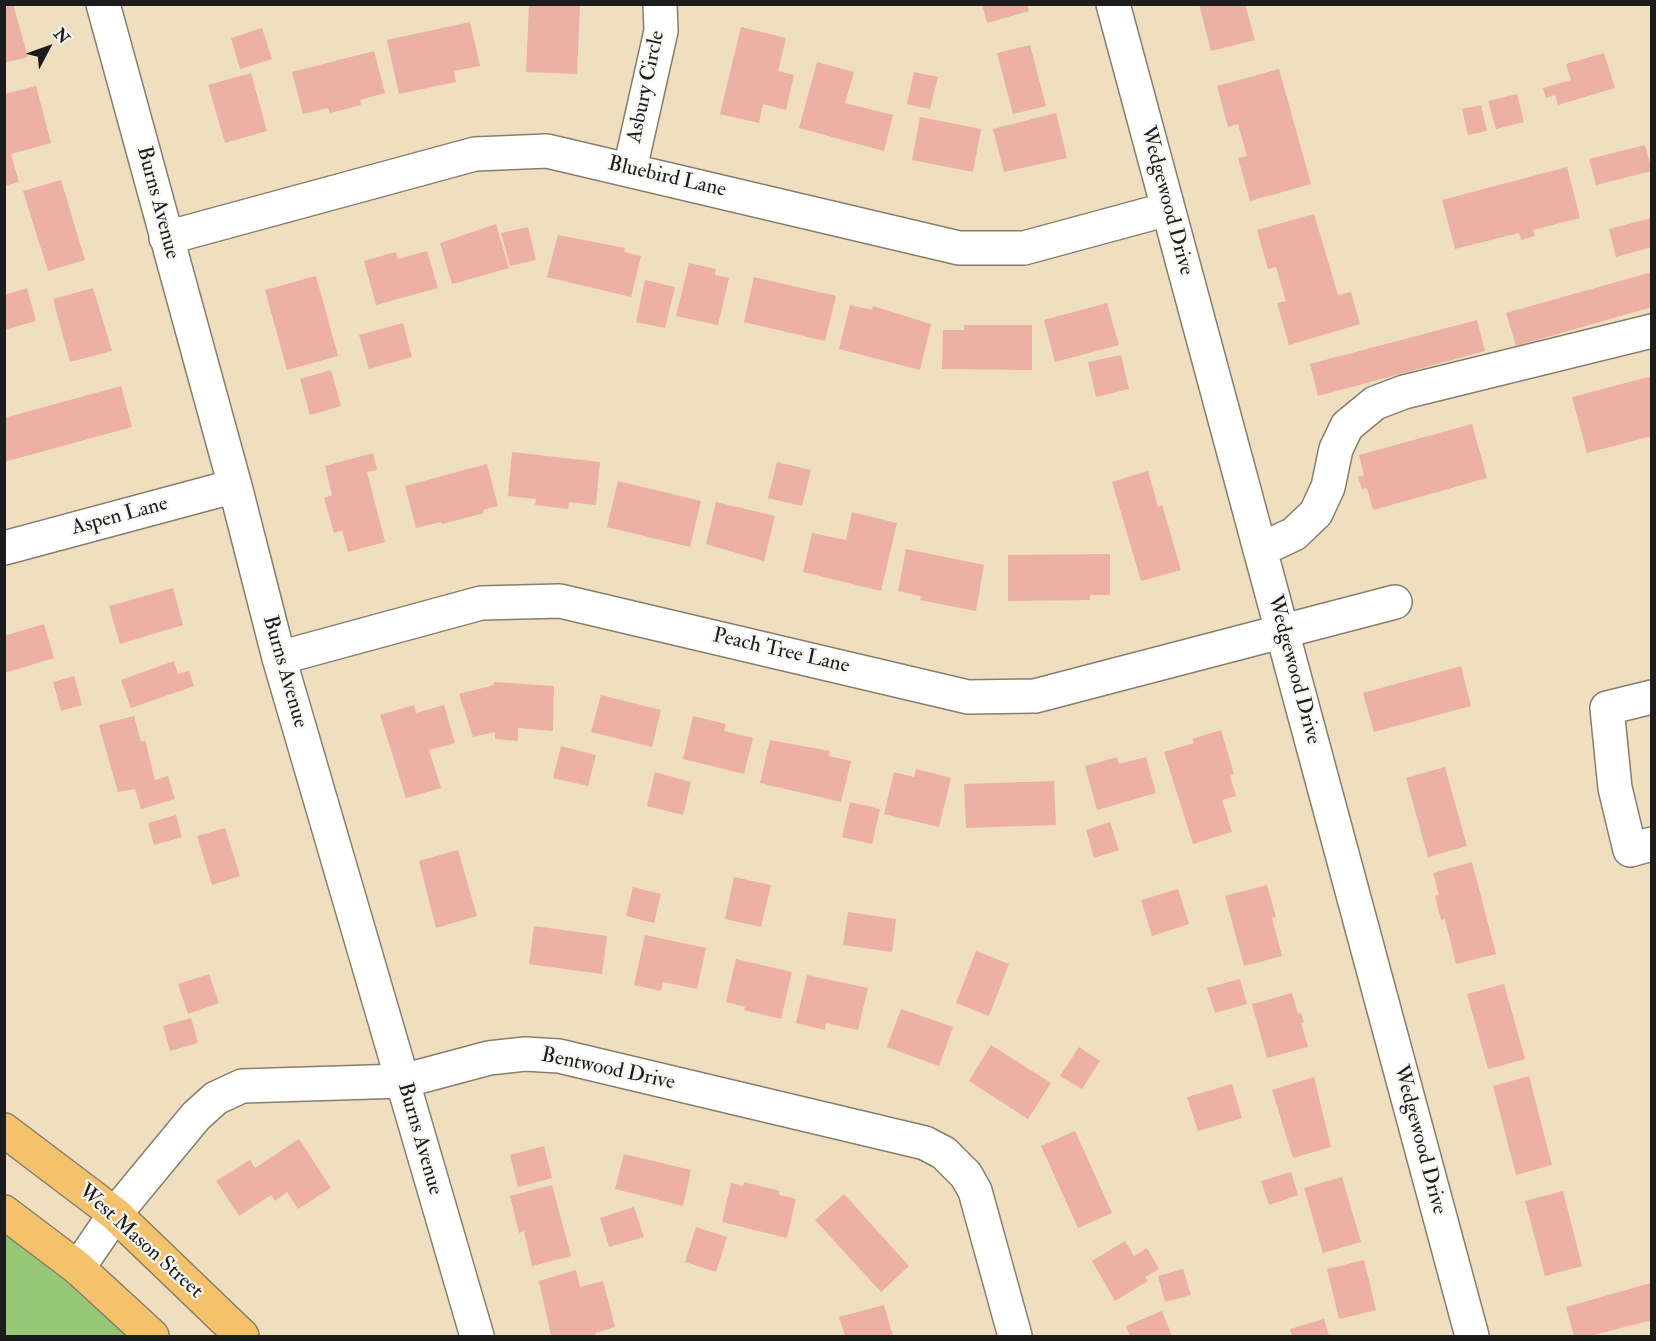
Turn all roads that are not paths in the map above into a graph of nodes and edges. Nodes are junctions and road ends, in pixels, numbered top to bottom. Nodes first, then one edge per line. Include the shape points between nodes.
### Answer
1 (103, 4) edge
2 (660, 4) edge
3 (1113, 4) edge
4 (630, 169) junction
5 (1168, 209) junction
6 (166, 238) junction
7 (1652, 331) edge
8 (235, 486) junction
9 (4, 548) edge
10 (1260, 550) junction
11 (1395, 602) dead end
12 (1282, 631) junction
13 (279, 657) junction
14 (1652, 697) edge
15 (1652, 844) edge
16 (402, 1081) junction
17 (4, 1130) edge
18 (4, 1212) edge
19 (115, 1214) junction
20 (78, 1268) junction
21 (152, 1336) edge
22 (242, 1336) edge
23 (477, 1336) edge
24 (1015, 1336) edge
25 (1472, 1336) edge

1 - 6 street, Burns Avenue
2 - 4 street, Asbury Circle via 661,31
3 - 5 street, Wedgewood Drive
4 - 5 street, Bluebird Lane via 959,248 1024,248
4 - 6 street, Bluebird Lane via 547,151 475,154
5 - 10 street, Wedgewood Drive
6 - 8 street, Burns Avenue
7 - 10 street via 1404,392 1375,403 1347,426 1316,513 1294,534
8 - 9 street, Aspen Lane
8 - 13 street, Burns Avenue
10 - 12 street, Wedgewood Drive
11 - 12 street, Peach Tree Lane
12 - 13 street, Peach Tree Lane via 1035,696 968,697 560,600 481,603
12 - 25 street, Wedgewood Drive
13 - 16 street, Burns Avenue
14 - 15 street via 1608,708 1615,788 1630,850
16 - 19 street, Bentwood Drive via 242,1086 233,1090 216,1098 196,1116
16 - 23 street, Burns Avenue
16 - 24 street, Bentwood Drive via 489,1058 559,1056 925,1143 944,1154 966,1175 975,1191
17 - 19 main road, West Mason Street
18 - 20 main road
19 - 20 street, Bentwood Drive
19 - 22 main road, West Mason Street
20 - 21 main road

